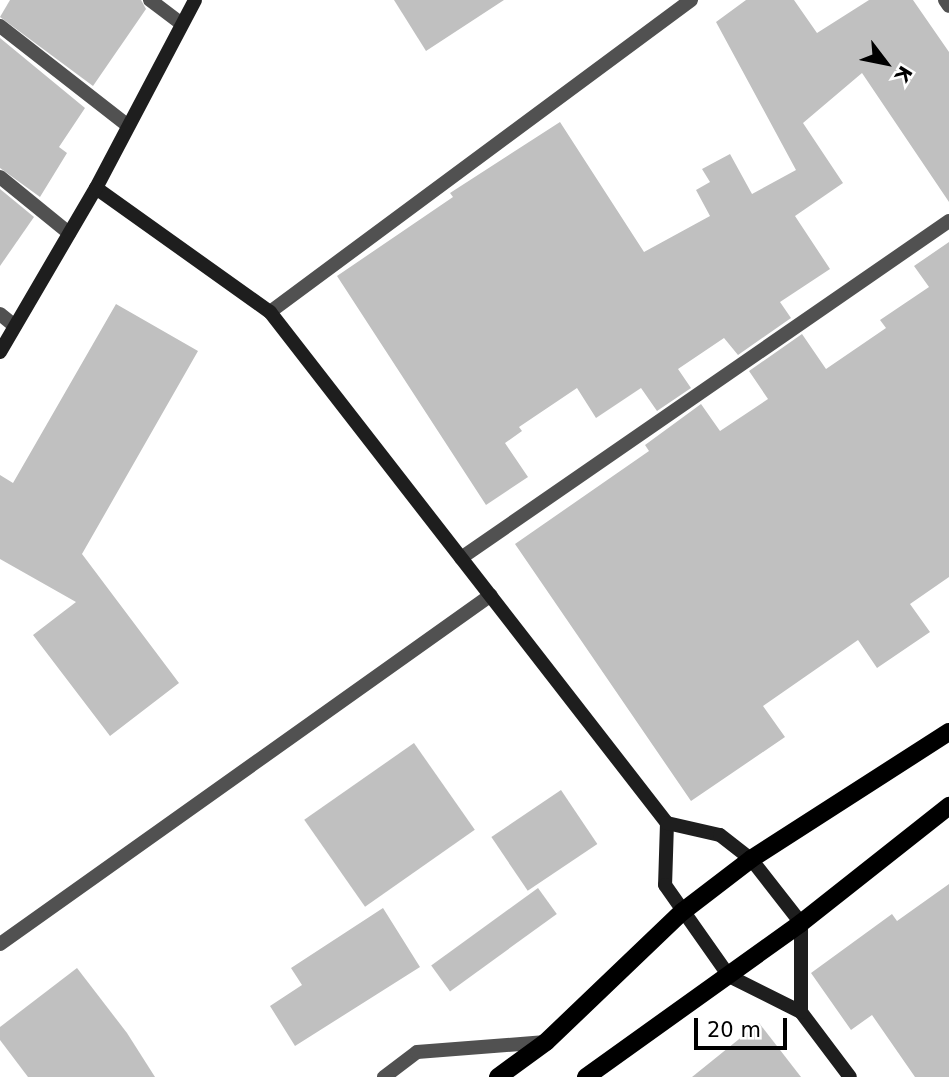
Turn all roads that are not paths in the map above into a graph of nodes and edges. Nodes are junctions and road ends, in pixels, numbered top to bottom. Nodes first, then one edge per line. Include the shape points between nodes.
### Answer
1 (150, 0) edge
2 (195, 0) edge
3 (691, 0) edge
4 (945, 0) edge
5 (949, 6) edge
6 (181, 23) junction
7 (0, 26) edge
8 (127, 125) junction
9 (0, 177) edge
10 (96, 188) junction
11 (949, 221) edge
12 (69, 233) junction
13 (270, 312) junction
14 (0, 314) edge
15 (15, 326) junction
16 (0, 352) edge
17 (461, 558) junction
18 (491, 595) junction
19 (949, 732) edge
20 (949, 806) edge
21 (667, 823) junction
22 (751, 859) junction
23 (682, 912) junction
24 (802, 923) junction
25 (0, 944) edge
26 (729, 976) junction
27 (800, 1012) junction
28 (546, 1042) junction
29 (384, 1077) edge
30 (498, 1077) edge
31 (586, 1077) edge
32 (850, 1077) edge

1 - 6 street
2 - 6 street
3 - 13 street
4 - 5 street
6 - 8 street
7 - 8 street
8 - 10 street
9 - 12 street
10 - 12 street
10 - 13 street
11 - 17 street
12 - 15 street
13 - 17 street
14 - 15 street
15 - 16 street
17 - 18 street
18 - 21 street
18 - 25 street
19 - 22 main road
20 - 24 main road
21 - 22 street via 720,835
21 - 23 street via 665,885
22 - 23 main road
22 - 24 street
23 - 26 street
23 - 28 main road
24 - 26 main road
24 - 27 street
26 - 27 street
26 - 31 main road
27 - 32 street
28 - 29 street via 417,1052
28 - 30 main road

